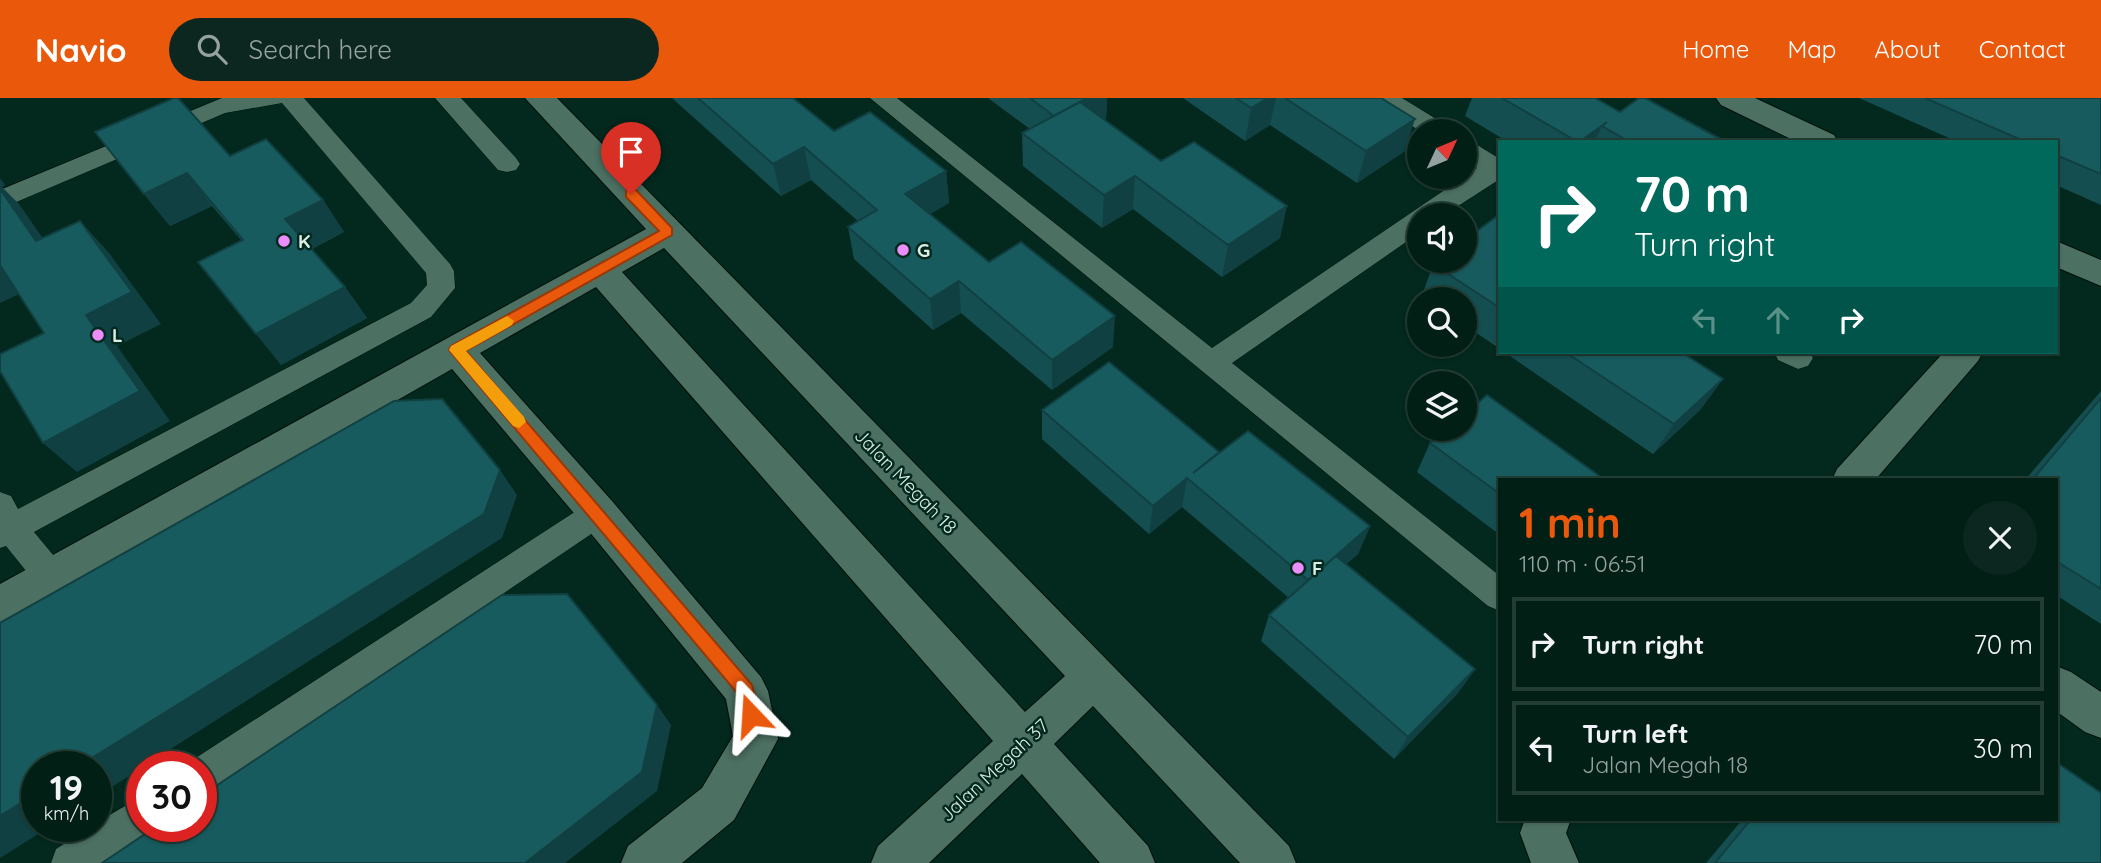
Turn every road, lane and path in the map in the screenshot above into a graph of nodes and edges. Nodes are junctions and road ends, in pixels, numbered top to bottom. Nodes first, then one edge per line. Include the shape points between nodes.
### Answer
1 (273, 98) edge
2 (291, 98) edge
3 (447, 98) edge
4 (540, 98) edge
5 (883, 98) edge
6 (1385, 98) edge
7 (1731, 98) edge
8 (1418, 119) edge
9 (1819, 140) edge
10 (1477, 156) edge
11 (507, 164) dead end
12 (1498, 169) edge
13 (0, 200) edge
14 (1445, 203) edge
15 (1407, 228) edge
16 (667, 232) junction
17 (2058, 254) edge
18 (600, 270) junction
19 (2101, 274) edge
20 (456, 350) junction
21 (1963, 354) edge
22 (1211, 363) junction
23 (1853, 478) edge
24 (598, 513) junction
25 (4, 522) edge
26 (51, 577) junction
27 (1498, 594) edge
28 (0, 605) edge
29 (1094, 677) junction
30 (2058, 687) edge
31 (2101, 717) edge
32 (1023, 743) junction
33 (217, 765) edge
34 (1547, 821) edge
35 (126, 826) edge
36 (70, 863) edge
37 (645, 863) edge
38 (895, 863) edge
39 (1131, 863) edge
40 (1272, 863) edge
41 (1555, 863) edge

1 - 13 lane via 220,106
2 - 25 lane via 440,271 441,288 421,310
3 - 11 lane
4 - 16 street, Jalan Megah 18
5 - 22 lane
6 - 8 lane
7 - 9 street
10 - 12 lane
12 - 14 lane
15 - 22 lane
16 - 18 street
16 - 29 street, Jalan Megah 18
17 - 19 street
18 - 20 street
18 - 32 street
20 - 24 street
20 - 26 street
21 - 23 street
22 - 27 lane
24 - 33 lane
24 - 37 street via 746,691 756,739 718,804
25 - 26 lane
26 - 28 street
29 - 32 street, Jalan Megah 37
29 - 40 street, Jalan Megah 18
30 - 31 street
32 - 38 street, Jalan Megah 37
32 - 39 street
34 - 41 street via 1543,833
35 - 36 lane

